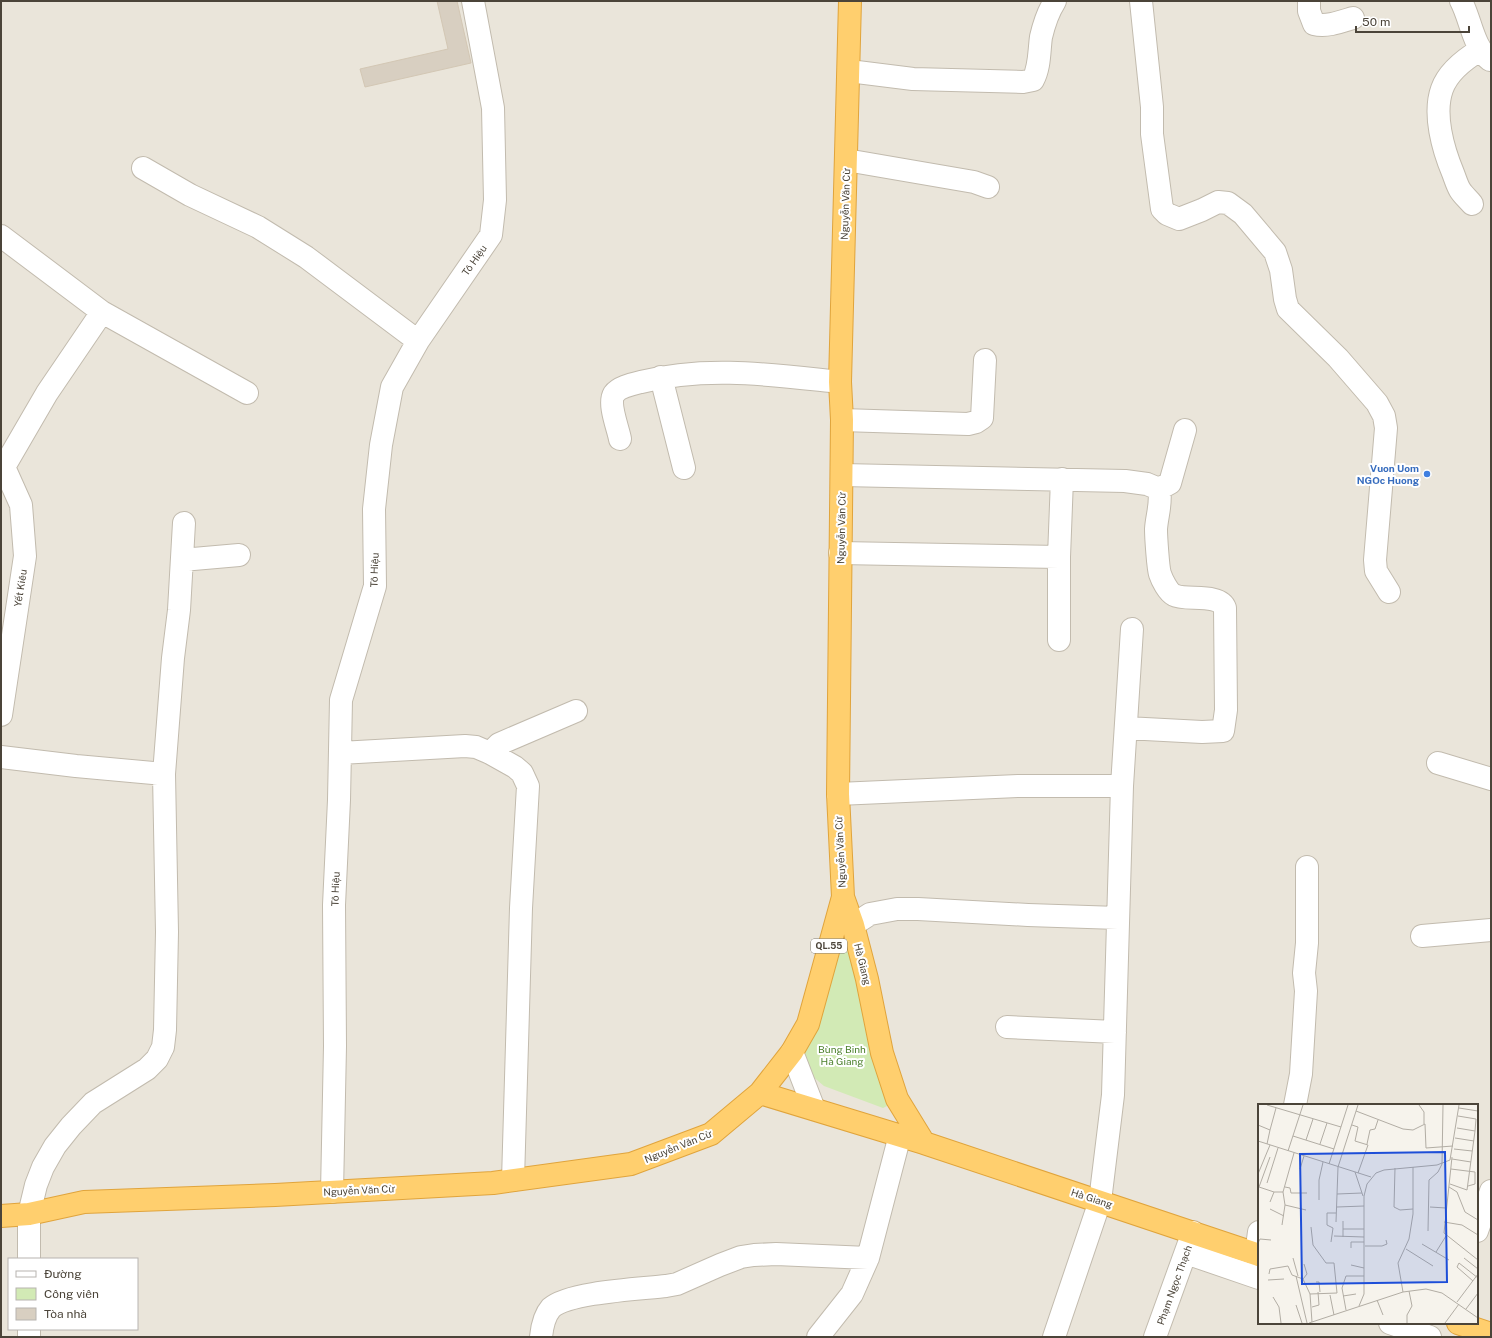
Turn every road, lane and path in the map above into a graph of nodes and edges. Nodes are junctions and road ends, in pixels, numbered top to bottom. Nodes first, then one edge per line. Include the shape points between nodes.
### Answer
1 (473, 1) edge
2 (850, 1) edge
3 (1055, 1) edge
4 (1141, 1) edge
5 (1309, 1) edge
6 (1461, 1) edge
7 (1353, 18) dead end
8 (1486, 55) edge
9 (849, 71) junction
10 (846, 160) junction
11 (143, 168) dead end
12 (988, 187) dead end
13 (1472, 204) dead end
14 (1, 236) edge
15 (102, 312) junction
16 (418, 341) junction
17 (985, 360) dead end
18 (661, 377) junction
19 (840, 382) junction
20 (247, 393) dead end
21 (842, 420) junction
22 (1185, 430) dead end
23 (620, 439) dead end
24 (3, 465) edge
25 (684, 468) dead end
26 (842, 475) junction
27 (1062, 479) junction
28 (1159, 489) junction
29 (184, 523) dead end
30 (840, 553) junction
31 (240, 555) dead end
32 (1059, 557) junction
33 (182, 560) junction
34 (1389, 592) dead end
35 (9, 614) edge
36 (1132, 629) dead end
37 (1059, 640) dead end
38 (576, 711) dead end
39 (1, 715) edge
40 (1126, 728) junction
41 (340, 753) junction
42 (490, 753) junction
43 (1, 757) edge
44 (1438, 763) dead end
45 (164, 774) junction
46 (1491, 779) edge
47 (1122, 786) junction
48 (838, 794) junction
49 (1307, 867) dead end
50 (843, 897) junction
51 (1118, 918) junction
52 (853, 925) junction
53 (1491, 930) edge
54 (1422, 936) dead end
55 (1007, 1027) dead end
56 (1115, 1032) junction
57 (792, 1052) junction
58 (760, 1093) junction
59 (1295, 1104) edge
60 (814, 1109) junction
61 (900, 1135) junction
62 (924, 1143) junction
63 (513, 1180) junction
64 (1491, 1191) edge
65 (332, 1192) junction
66 (1100, 1201) junction
67 (29, 1214) junction
68 (1, 1216) edge
69 (1478, 1228) edge
70 (1193, 1232) junction
71 (1258, 1243) edge
72 (1186, 1253) junction
73 (1257, 1254) edge
74 (29, 1258) edge
75 (868, 1258) junction
76 (1258, 1278) edge
77 (1393, 1324) edge
78 (1461, 1324) edge
79 (1491, 1334) edge
80 (541, 1337) edge
81 (818, 1337) edge
82 (1054, 1337) edge
83 (1155, 1337) edge
84 (1430, 1337) edge

1 - 16 street, Tô Hiệu via 493,108 495,200 491,236
2 - 9 highway, Nguyễn Văn Cừ / QL.55
3 - 9 street via 1048,11 1041,36 1034,80 1023,82 913,79
4 - 34 street via 1152,107 1152,134 1162,209 1179,219 1218,202 1228,203 1243,214 1275,252 1288,309 1338,358 1377,403 1384,416 1386,428 1375,560 1376,571
5 - 7 street via 1309,11 1314,24 1321,26
6 - 8 street
8 - 13 street via 1467,58 1442,88 1439,104 1444,151 1460,189
9 - 10 highway, Nguyễn Văn Cừ / QL.55
10 - 12 street via 974,182
10 - 19 highway, Nguyễn Văn Cừ / QL.55
11 - 16 street via 190,195 258,227 306,257
14 - 15 street
15 - 20 street
15 - 24 street via 47,393
16 - 41 street, Tô Hiệu via 392,388 386,416 374,509 376,586 341,700
17 - 21 street via 982,418 976,422 968,424
18 - 19 street via 688,373 740,372
18 - 23 street via 628,386 614,395 612,407
18 - 25 street
19 - 21 highway, Nguyễn Văn Cừ / QL.55
21 - 26 highway, Nguyễn Văn Cừ / QL.55
22 - 28 street via 1170,483
24 - 35 street, Yết Kiêu via 21,505 25,556
26 - 27 street
26 - 30 highway, Nguyễn Văn Cừ / QL.55
27 - 28 street via 1125,480
27 - 32 street
28 - 40 street via 1160,503 1156,530 1160,574 1166,586 1173,594 1185,598 1205,598 1221,603 1225,608 1226,710 1223,731
29 - 33 street
30 - 32 street
30 - 48 highway, Nguyễn Văn Cừ / QL.55
31 - 33 street
32 - 37 street
33 - 45 street
35 - 39 street, Yết Kiêu
36 - 40 street
38 - 42 street via 499,744
40 - 47 street
41 - 42 street via 465,746 476,747
41 - 65 street, Tô Hiệu via 334,905
42 - 63 street via 518,770 528,786 521,908
43 - 45 street
44 - 46 street
45 - 67 street via 167,932 163,1047 158,1059 147,1069 93,1103 71,1126 43,1167
47 - 48 street via 1018,786
47 - 51 street
48 - 50 highway, Nguyễn Văn Cừ / QL.55
49 - 59 street via 1307,943 1304,973 1306,991 1301,1074
50 - 52 highway, Hà Giang
50 - 57 highway, Nguyễn Văn Cừ / QL.55 via 808,1024
51 - 52 street via 897,909 870,914
51 - 56 street
52 - 62 highway, Hà Giang via 884,1061 897,1098
53 - 54 street
55 - 56 street
56 - 66 street via 1113,1094
57 - 58 highway, Nguyễn Văn Cừ / QL.55
57 - 60 street
58 - 60 highway, Hà Giang
58 - 63 highway, Nguyễn Văn Cừ / QL.55 via 711,1134 631,1164
60 - 61 highway, Hà Giang
61 - 62 highway, Hà Giang
61 - 75 street
62 - 66 highway, Hà Giang
63 - 65 highway, Nguyễn Văn Cừ / QL.55
64 - 69 street
65 - 67 highway, Nguyễn Văn Cừ / QL.55 via 84,1202
66 - 70 highway, Hà Giang
66 - 82 street
67 - 68 highway, Nguyễn Văn Cừ / QL.55
67 - 74 street
70 - 72 street, Phạm Ngọc Thạch
70 - 73 highway, Hà Giang
71 - 73 street
72 - 76 street
72 - 83 street, Phạm Ngọc Thạch
75 - 80 street via 754,1254 677,1284 582,1296 560,1302 545,1318
75 - 81 street via 852,1294
77 - 84 street
78 - 79 highway

